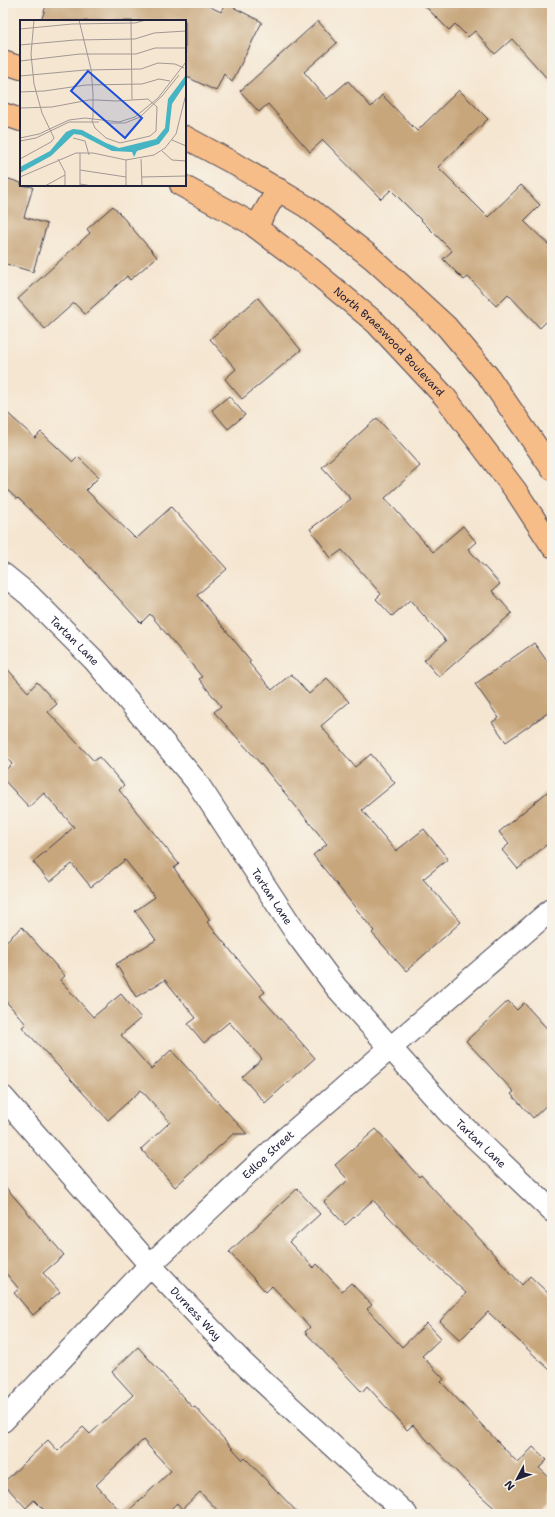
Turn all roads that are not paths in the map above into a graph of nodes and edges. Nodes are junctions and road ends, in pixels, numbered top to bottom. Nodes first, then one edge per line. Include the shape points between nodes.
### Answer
1 (3, 62) edge
2 (20, 68) edge
3 (3, 114) edge
4 (20, 120) edge
5 (186, 138) edge
6 (183, 186) edge
7 (278, 190) junction
8 (256, 227) junction
9 (552, 469) edge
10 (552, 546) edge
11 (3, 574) edge
12 (552, 909) edge
13 (389, 1047) junction
14 (3, 1097) edge
15 (552, 1211) edge
16 (150, 1265) junction
17 (3, 1421) edge
18 (406, 1514) edge

1 - 2 main road
3 - 4 main road
5 - 7 main road
6 - 8 main road, North Braeswood Boulevard
7 - 8 main road
7 - 9 main road via 306,207 372,258 446,326 488,376
8 - 10 main road, North Braeswood Boulevard via 376,323 445,397 516,491
11 - 13 street, Tartan Lane via 94,660 147,720 196,781 302,942 336,987
12 - 13 street, Edloe Street
13 - 15 street, Tartan Lane via 449,1113
13 - 16 street, Edloe Street via 280,1143
14 - 16 street, Durness Way
16 - 17 street, Edloe Street
16 - 18 street, Durness Way via 243,1363

